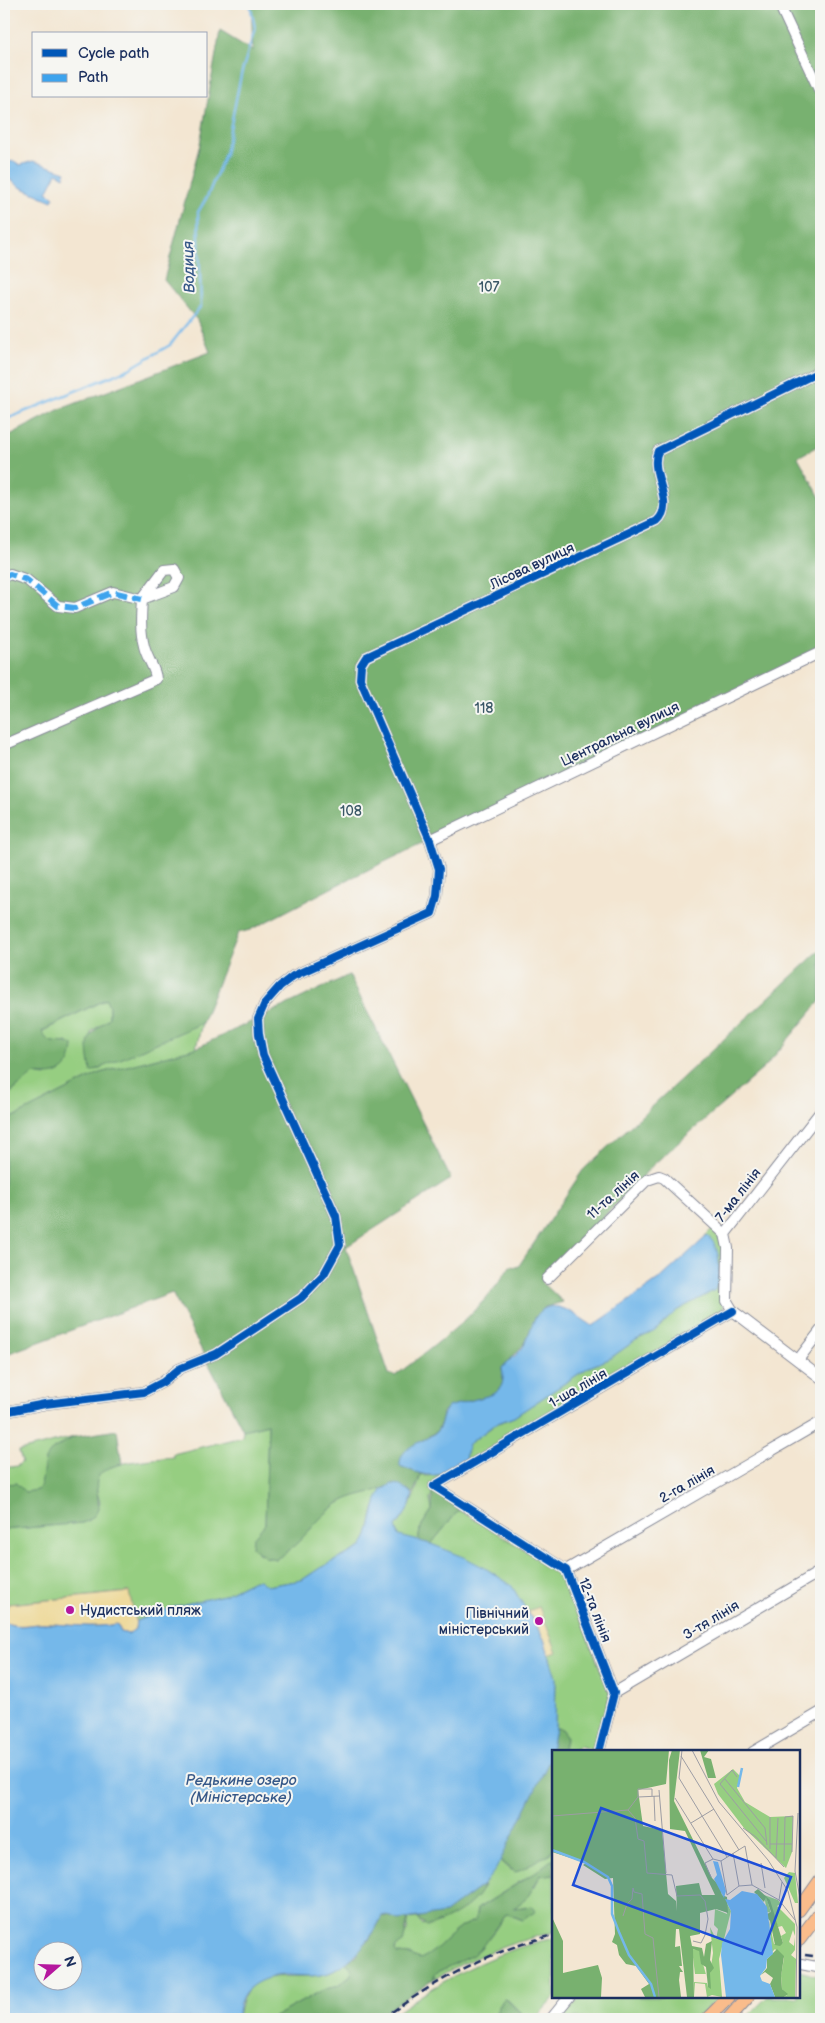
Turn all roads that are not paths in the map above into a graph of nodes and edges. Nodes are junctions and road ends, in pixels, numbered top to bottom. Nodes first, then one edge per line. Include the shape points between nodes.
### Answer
1 (779, 4) edge
2 (821, 94) edge
3 (821, 371) edge
4 (4, 577) edge
5 (821, 652) edge
6 (4, 745) edge
7 (430, 840) junction
8 (821, 1111) edge
9 (725, 1234) junction
10 (546, 1279) dead end
11 (733, 1310) junction
12 (821, 1330) edge
13 (798, 1360) junction
14 (821, 1378) edge
15 (4, 1412) edge
16 (821, 1422) edge
17 (434, 1486) joint
18 (566, 1570) junction
19 (821, 1571) edge
20 (614, 1693) junction
21 (821, 1712) edge
22 (600, 1750) edge
23 (756, 1750) edge
24 (821, 1879) edge
25 (800, 1909) edge
26 (821, 1911) edge
27 (800, 1939) edge
28 (801, 1964) dead end
29 (821, 1968) edge
30 (568, 1998) edge
31 (728, 1998) edge
32 (747, 1998) edge
33 (551, 2019) edge
34 (707, 2019) edge
35 (728, 2019) edge

1 - 2 street
3 - 7 street, Лісова вулиця via 658,452 656,463 664,502 657,521 366,657 360,679
4 - 6 street via 10,574 27,580 58,606 75,608 113,592 142,599 143,645 156,679
5 - 7 street, Центральна вулиця
7 - 15 street via 439,869 432,913 306,969 280,986 265,1003 258,1019 263,1055 336,1216 340,1245 324,1274 301,1298 216,1354 179,1369 154,1388
8 - 9 street, 7-ма лінія
9 - 10 street, 11-та лінія via 659,1176 593,1231
9 - 11 street, 7-ма лінія via 728,1248 727,1301
11 - 13 street
11 - 17 street, 1-ша лінія
12 - 13 street
13 - 14 street
16 - 18 street, 2-га лінія
17 - 18 street, 12-та лінія
18 - 20 street, 12-та лінія
19 - 20 street, 3-тя лінія
20 - 22 street
21 - 23 street
24 - 25 main road
26 - 27 main road
28 - 29 street
30 - 33 street
31 - 34 main road
32 - 35 main road

